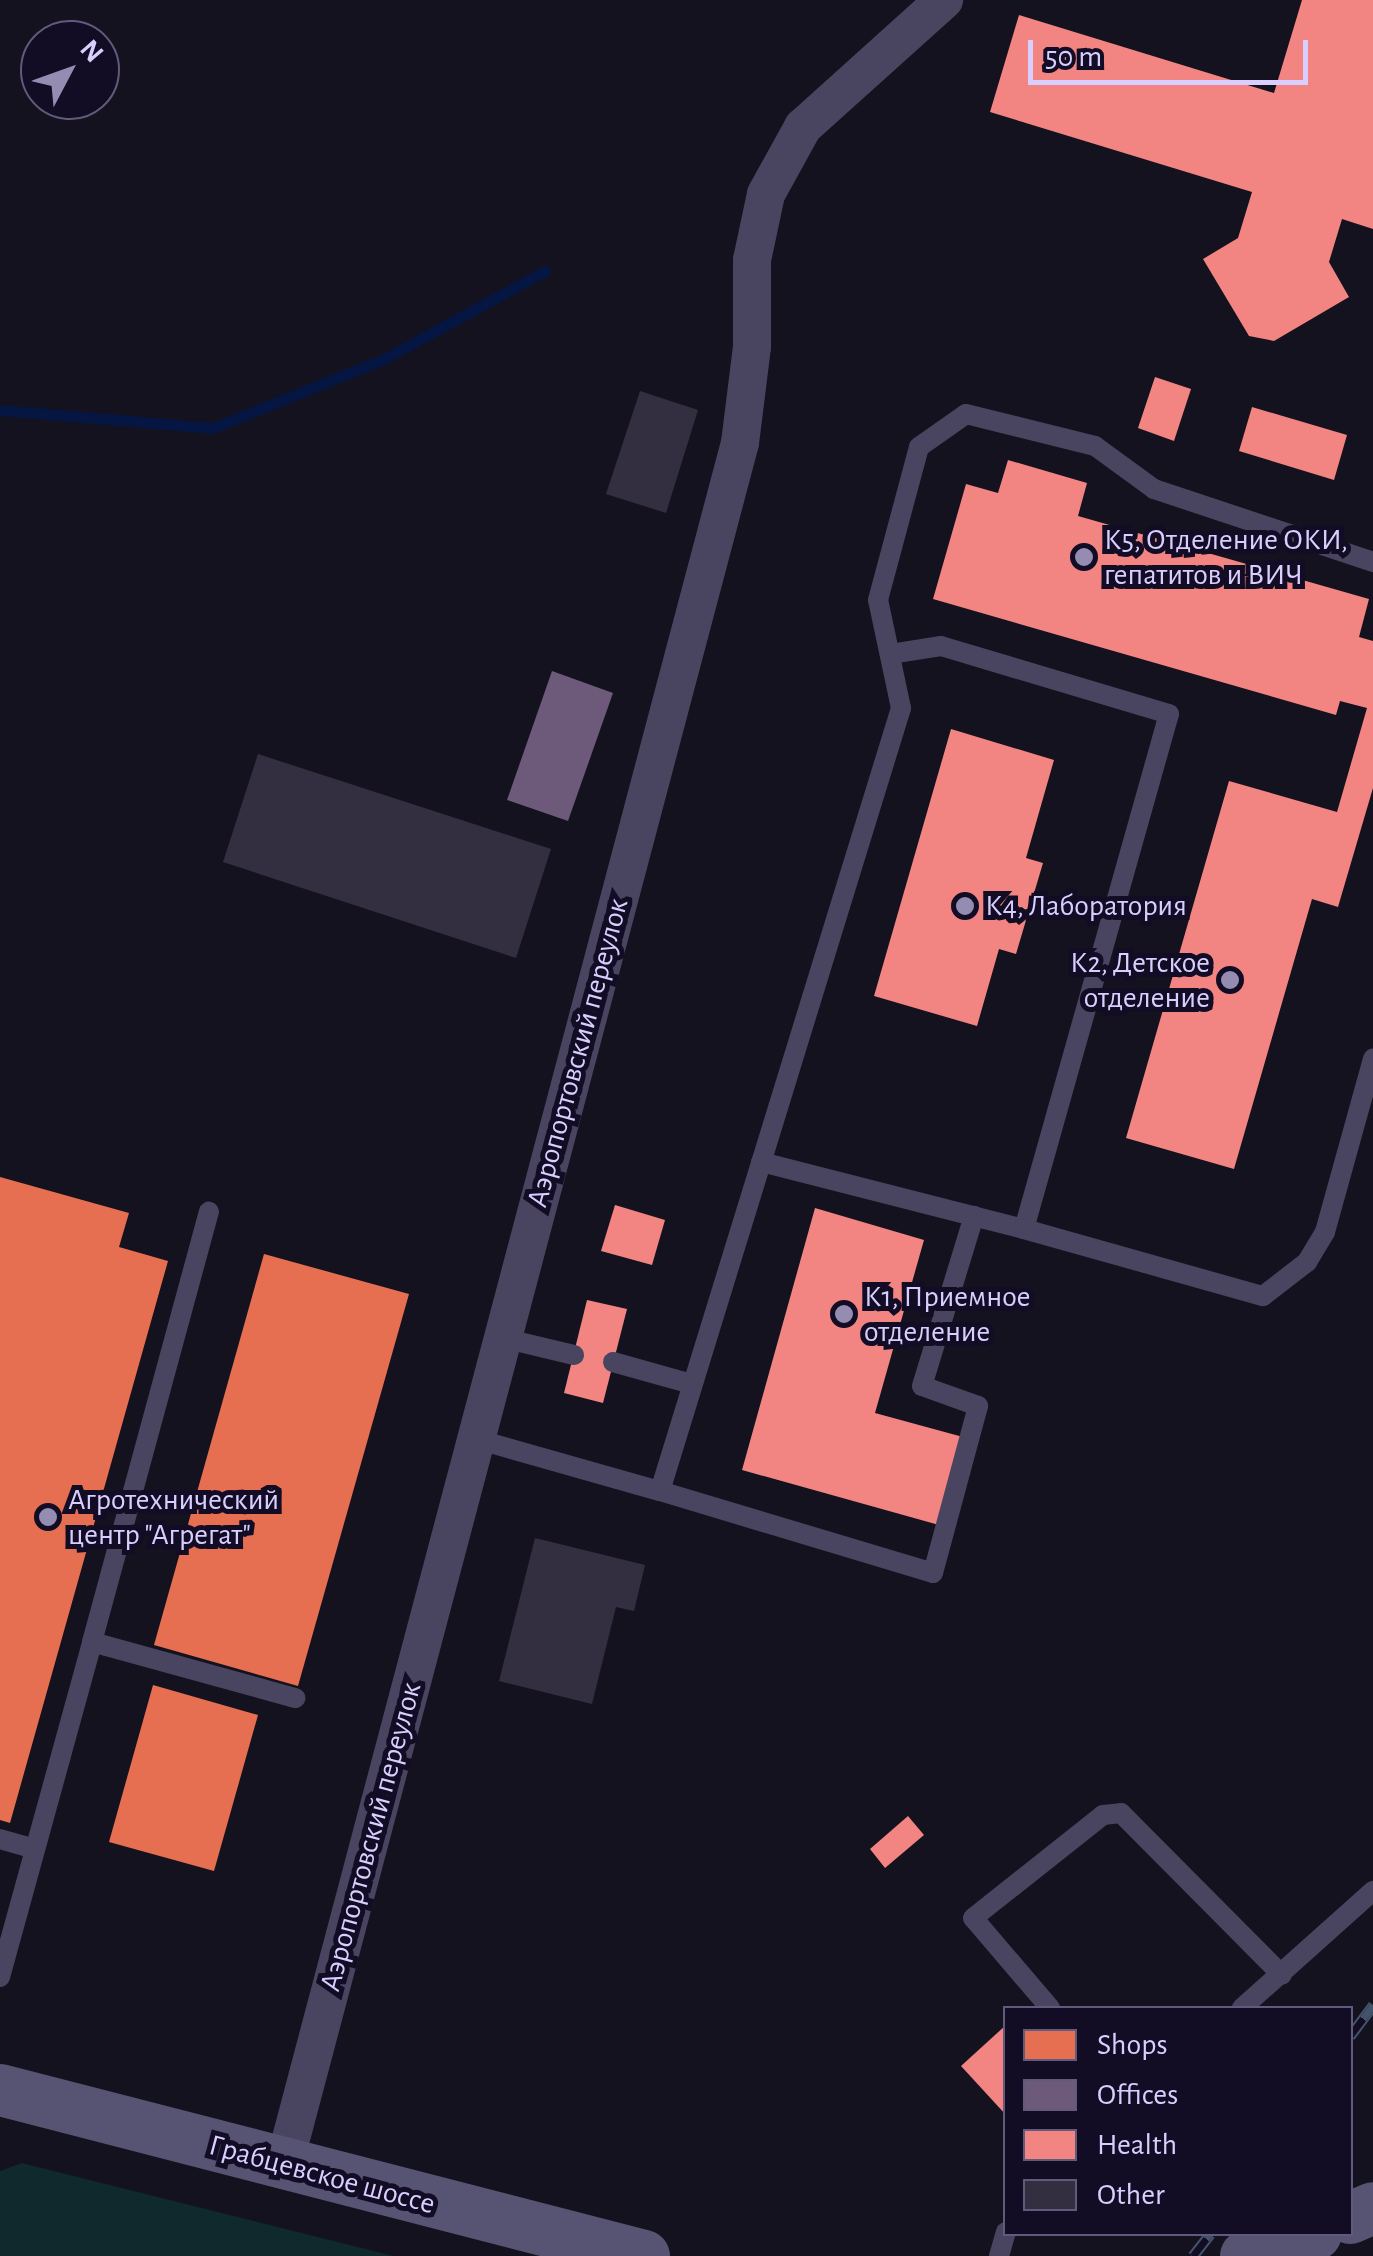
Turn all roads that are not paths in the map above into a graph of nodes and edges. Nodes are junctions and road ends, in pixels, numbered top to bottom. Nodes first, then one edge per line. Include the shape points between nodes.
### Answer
1 (944, 0) edge
2 (1373, 562) edge
3 (890, 654) junction
4 (1373, 1060) edge
5 (761, 1162) junction
6 (209, 1212) dead end
7 (974, 1216) junction
8 (1024, 1229) junction
9 (502, 1338) junction
10 (574, 1355) dead end
11 (613, 1362) dead end
12 (692, 1384) junction
13 (476, 1439) junction
14 (660, 1491) junction
15 (92, 1642) junction
16 (294, 1698) dead end
17 (0, 1839) edge
18 (35, 1849) junction
19 (1373, 1892) edge
20 (1282, 1974) junction
21 (0, 1977) edge
22 (1048, 2006) edge
23 (1244, 2006) edge
24 (0, 2090) edge
25 (284, 2164) junction
26 (644, 2256) edge

1 - 9 street, Аэропортовский переулок via 803,126 766,194 752,260 752,347 740,444
2 - 3 lane via 1154,489 1095,446 966,414 919,447 878,600
3 - 5 lane via 900,708
3 - 8 lane via 941,646 1169,714
4 - 8 lane via 1325,1232 1307,1262 1263,1296
5 - 7 lane
5 - 12 lane
6 - 15 lane
7 - 8 lane
7 - 14 lane via 922,1386 978,1406 933,1574
9 - 10 lane
9 - 13 street, Аэропортовский переулок
11 - 12 lane
12 - 14 lane
13 - 14 lane
13 - 25 street, Аэропортовский переулок
15 - 16 lane
15 - 18 lane
17 - 18 lane
18 - 21 lane
19 - 20 lane
20 - 22 lane via 1121,1813 1103,1815 973,1918
20 - 23 lane
24 - 25 main road, Грабцевское шоссе
25 - 26 main road, Грабцевское шоссе

